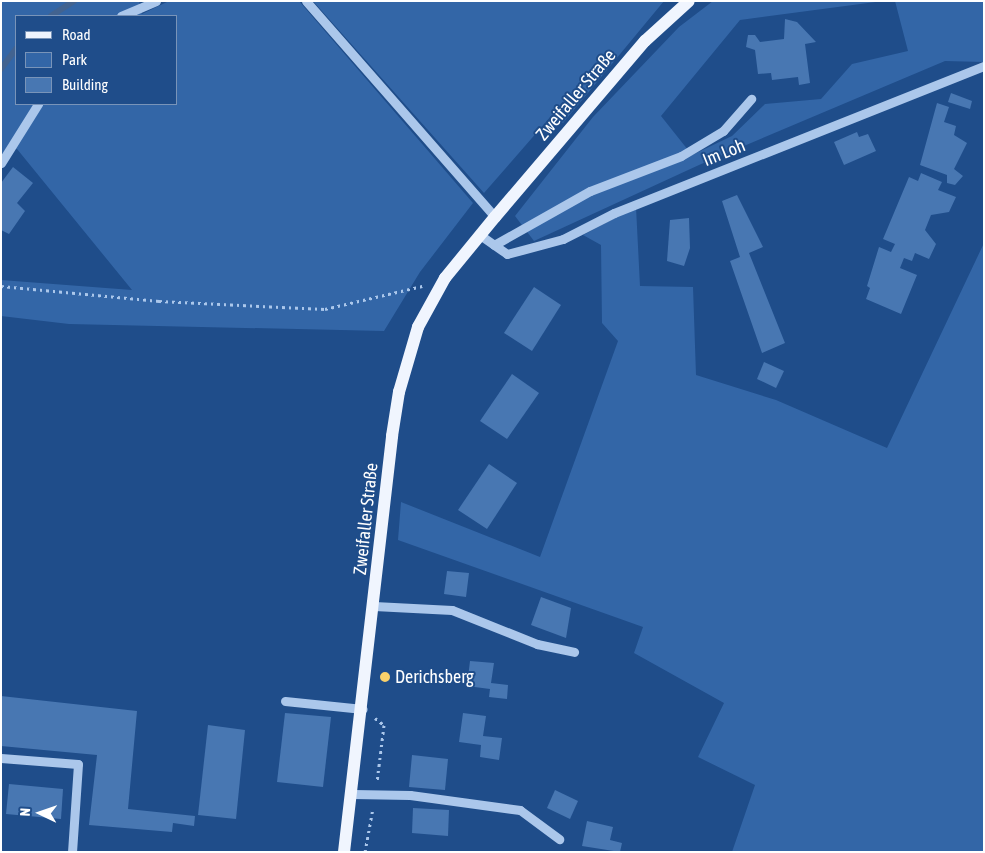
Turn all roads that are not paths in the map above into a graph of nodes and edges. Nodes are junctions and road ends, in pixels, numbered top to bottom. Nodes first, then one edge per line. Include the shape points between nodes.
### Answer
1 (156, 1) edge
2 (306, 1) edge
3 (689, 1) edge
4 (123, 15) edge
5 (984, 66) edge
6 (751, 99) dead end
7 (37, 105) edge
8 (1, 163) edge
9 (495, 217) junction
10 (480, 235) junction
11 (494, 245) junction
12 (374, 606) junction
13 (574, 652) dead end
14 (285, 701) dead end
15 (363, 709) junction
16 (1, 758) edge
17 (353, 794) junction
18 (559, 839) dead end
19 (72, 852) edge
20 (344, 852) edge

1 - 4 street
2 - 9 street
3 - 9 main road, Zweifaller Straße via 645,41
5 - 11 street, Im Loh via 614,213 563,239 507,254
6 - 11 street via 723,131 681,156 590,191
7 - 8 street
9 - 10 main road, Zweifaller Straße
10 - 11 street, Im Loh
10 - 12 main road, Zweifaller Straße via 445,278 418,327 399,392
12 - 13 street via 452,610 537,644
12 - 15 main road, Zweifaller Straße
14 - 15 street
15 - 17 main road, Zweifaller Straße
16 - 19 street via 78,764
17 - 18 street via 410,795 520,810
17 - 20 main road, Zweifaller Straße

